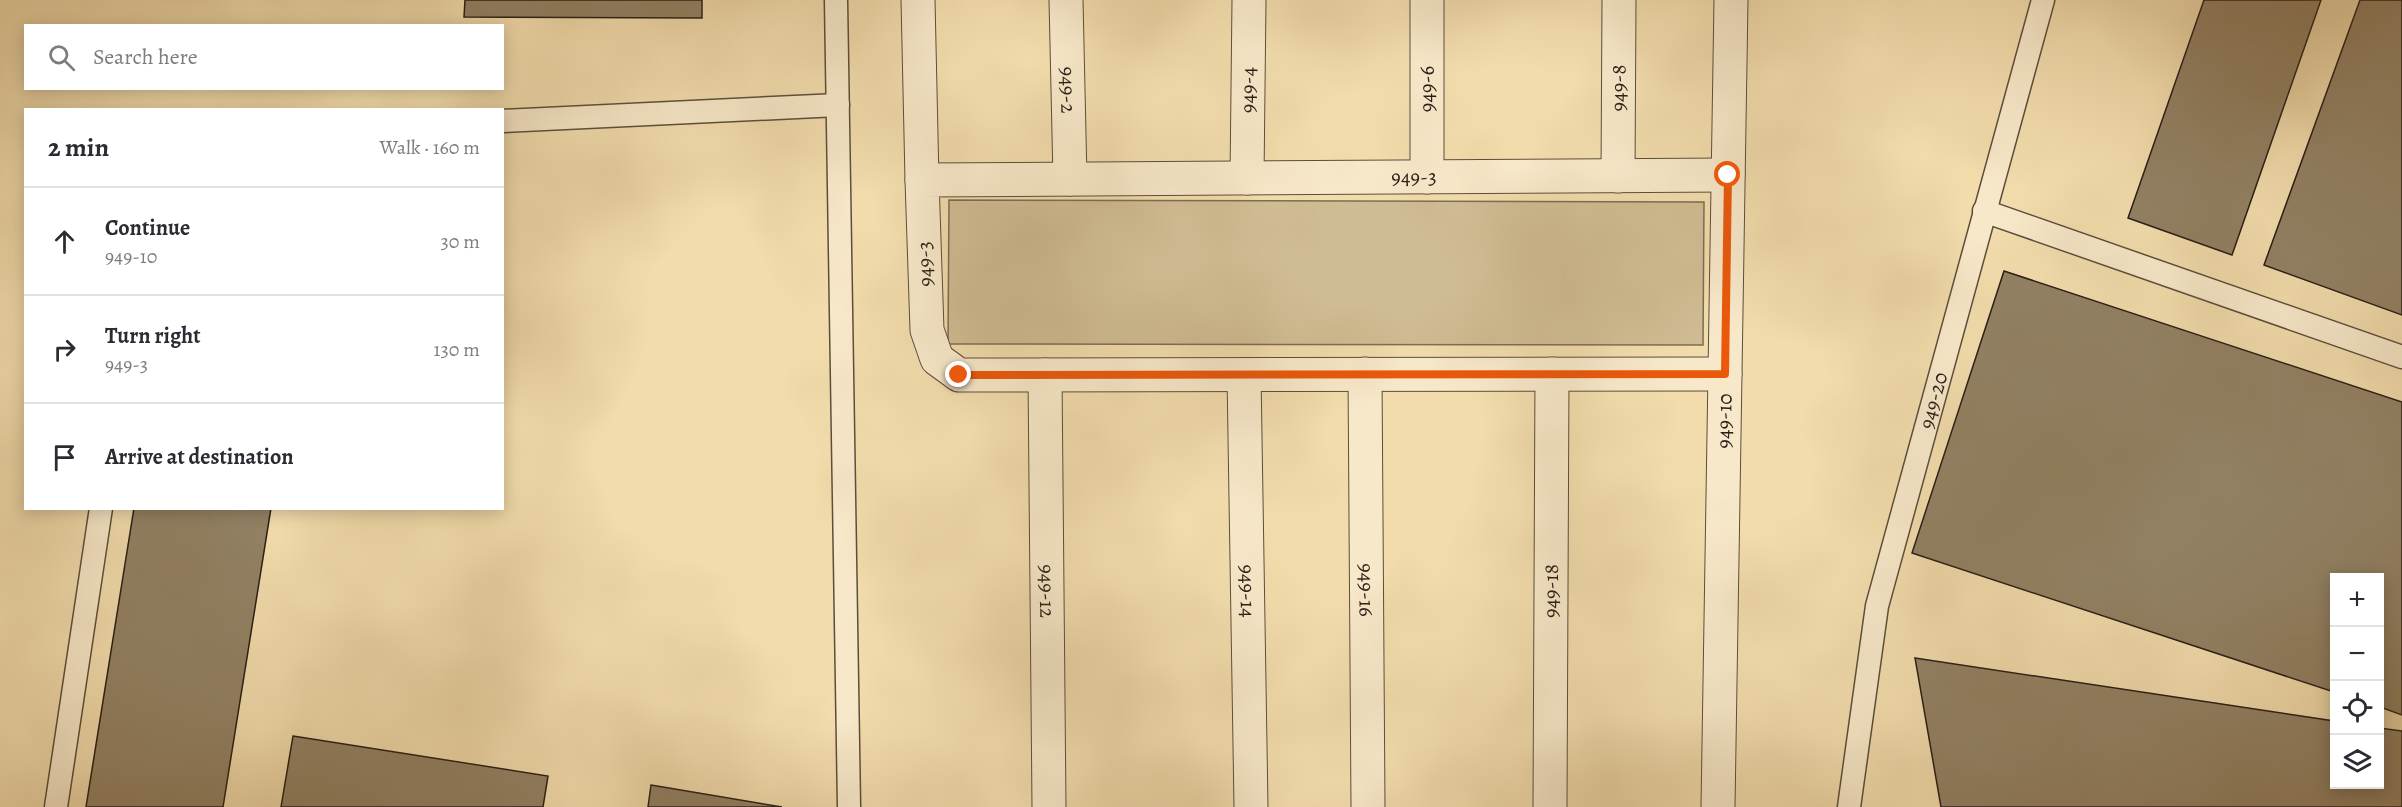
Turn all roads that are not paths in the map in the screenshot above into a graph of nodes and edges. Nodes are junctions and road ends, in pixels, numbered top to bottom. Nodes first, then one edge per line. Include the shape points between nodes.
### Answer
1 (836, 0) edge
2 (918, 0) edge
3 (1066, 0) edge
4 (1250, 0) edge
5 (1427, 0) edge
6 (1619, 0) edge
7 (1731, 0) edge
8 (2043, 0) edge
9 (838, 105) junction
10 (504, 121) edge
11 (1728, 175) junction
12 (1618, 176) junction
13 (1427, 177) junction
14 (1247, 178) junction
15 (1070, 179) junction
16 (922, 180) junction
17 (1984, 211) junction
18 (2402, 357) edge
19 (1365, 374) junction
20 (1552, 374) junction
21 (1725, 374) junction
22 (1045, 375) junction
23 (1244, 375) junction
24 (101, 510) edge
25 (56, 807) edge
26 (849, 807) edge
27 (1049, 807) edge
28 (1251, 807) edge
29 (1368, 807) edge
30 (1550, 807) edge
31 (1718, 807) edge
32 (1849, 807) edge

1 - 9 lane
2 - 16 street
3 - 15 street, 949-2
4 - 14 street, 949-4
5 - 13 street, 949-6
6 - 12 street, 949-8
7 - 11 street, 949-10
8 - 17 lane, 949-20
9 - 10 lane
9 - 26 lane
11 - 12 street, 949-3
11 - 21 street, 949-10
12 - 13 street, 949-3
13 - 14 street, 949-3
14 - 15 street, 949-3
15 - 16 street, 949-3
16 - 22 street, 949-3 via 927,330 937,359 959,375
17 - 18 lane
17 - 32 lane, 949-20 via 1877,606
19 - 20 street, 949-3
19 - 23 street, 949-3
19 - 29 street, 949-16
20 - 21 street, 949-3
20 - 30 street, 949-18
21 - 31 street, 949-10
22 - 23 street, 949-3
22 - 27 street, 949-12
23 - 28 street, 949-14
24 - 25 lane

